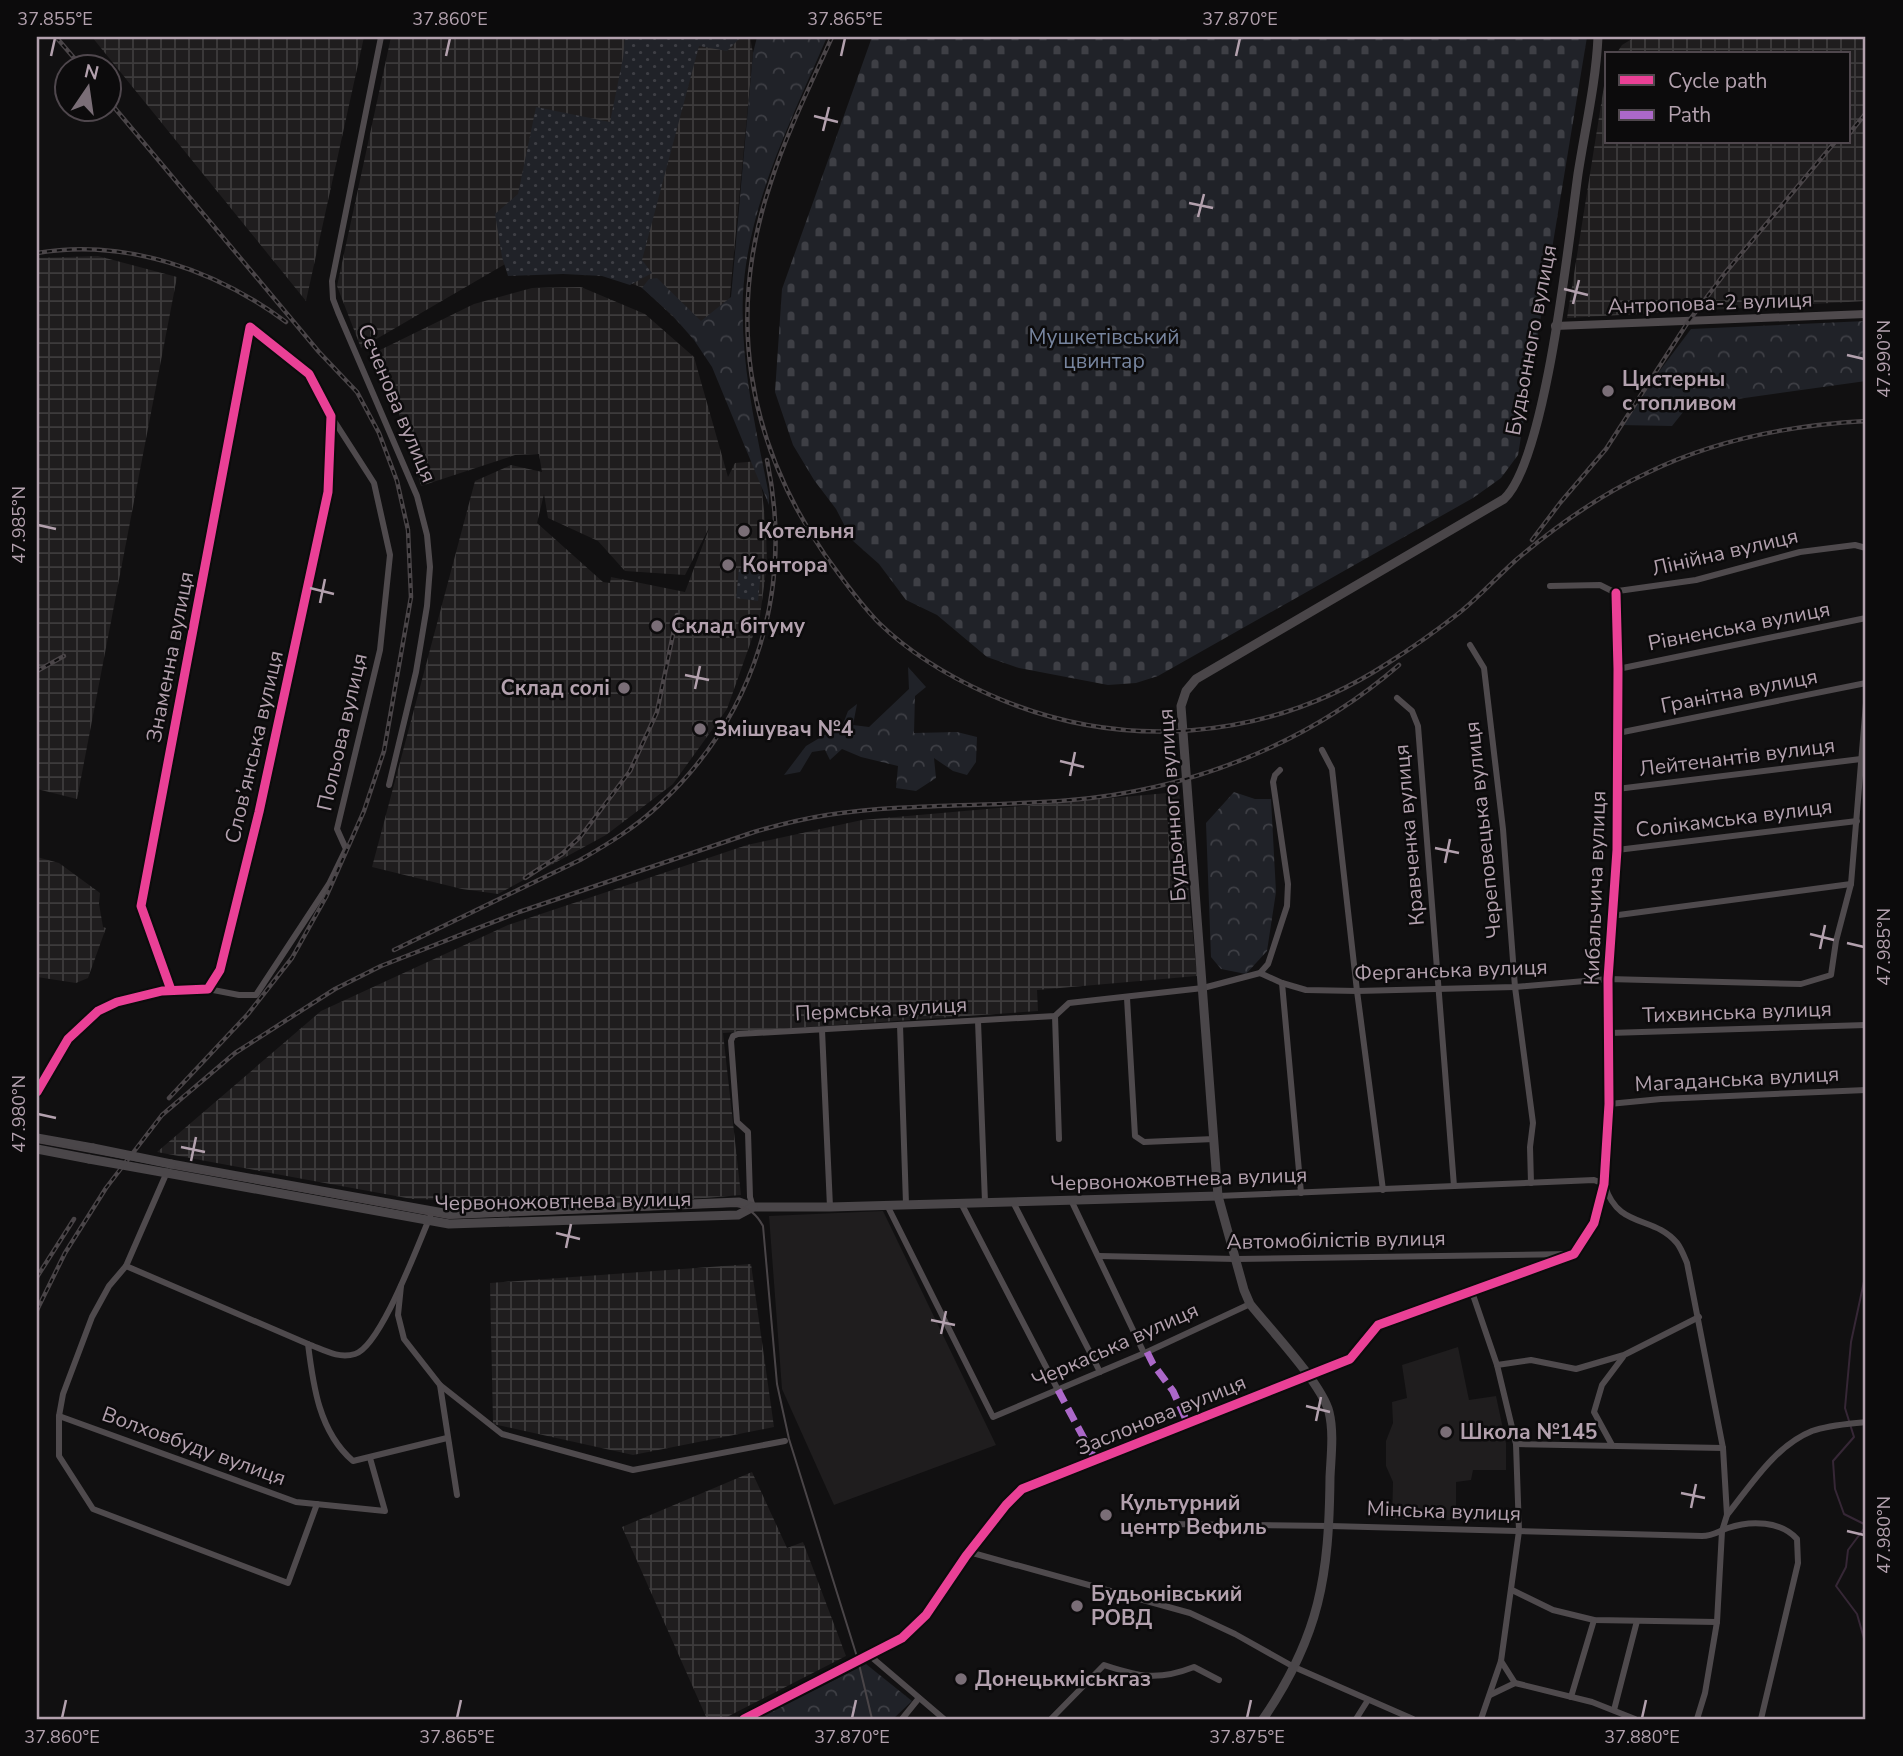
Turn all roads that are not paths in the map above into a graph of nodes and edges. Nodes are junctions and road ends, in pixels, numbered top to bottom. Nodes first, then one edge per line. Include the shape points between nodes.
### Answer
1 (381, 37) edge
2 (1598, 37) edge
3 (1866, 314) edge
4 (1555, 326) junction
5 (331, 415) junction
6 (1866, 548) edge
7 (1550, 586) dead end
8 (1616, 593) junction
9 (1866, 618) edge
10 (1470, 645) dead end
11 (1618, 668) junction
12 (1866, 683) edge
13 (1397, 698) dead end
14 (1866, 703) edge
15 (1618, 733) junction
16 (1322, 750) dead end
17 (1861, 759) junction
18 (1280, 770) dead end
19 (389, 785) dead end
20 (1617, 789) junction
21 (1857, 821) junction
22 (1617, 850) junction
23 (1851, 884) junction
24 (1611, 916) junction
25 (1260, 973) junction
26 (1608, 979) junction
27 (1282, 984) junction
28 (1515, 986) junction
29 (1203, 988) junction
30 (208, 989) junction
31 (171, 990) junction
32 (1440, 990) junction
33 (1357, 991) junction
34 (1127, 998) junction
35 (1055, 1016) junction
36 (978, 1021) junction
37 (900, 1025) junction
38 (1866, 1025) edge
39 (822, 1030) junction
40 (1609, 1033) junction
41 (1866, 1090) edge
42 (37, 1092) edge
43 (1609, 1104) junction
44 (37, 1138) edge
45 (1059, 1139) dead end
46 (1214, 1139) junction
47 (37, 1149) edge
48 (169, 1168) junction
49 (1531, 1183) junction
50 (1604, 1184) junction
51 (1454, 1186) junction
52 (1383, 1189) junction
53 (1301, 1193) junction
54 (1218, 1196) junction
55 (1071, 1200) junction
56 (985, 1202) junction
57 (1013, 1202) junction
58 (961, 1203) junction
59 (906, 1204) junction
60 (887, 1205) junction
61 (753, 1207) junction
62 (830, 1207) junction
63 (432, 1212) junction
64 (428, 1222) junction
65 (1574, 1254) junction
66 (1099, 1256) junction
67 (1236, 1259) junction
68 (126, 1266) junction
69 (401, 1286) junction
70 (1472, 1292) junction
71 (1250, 1304) junction
72 (1699, 1317) junction
73 (308, 1344) junction
74 (1144, 1353) junction
75 (1625, 1355) junction
76 (1497, 1365) junction
77 (1100, 1372) junction
78 (1307, 1375) junction
79 (440, 1385) junction
80 (1058, 1390) junction
81 (59, 1416) junction
82 (1866, 1422) edge
83 (447, 1438) junction
84 (785, 1441) dead end
85 (1516, 1444) junction
86 (1612, 1445) junction
87 (1723, 1448) junction
88 (370, 1458) junction
89 (457, 1495) dead end
90 (317, 1504) junction
91 (1727, 1515) junction
92 (1163, 1524) dead end
93 (1330, 1526) junction
94 (1519, 1531) junction
95 (1722, 1531) junction
96 (969, 1552) junction
97 (1512, 1590) junction
98 (1594, 1620) junction
99 (1637, 1621) junction
100 (1717, 1622) junction
101 (869, 1655) junction
102 (1501, 1661) junction
103 (1294, 1667) junction
104 (1219, 1680) dead end
105 (1515, 1683) junction
106 (1490, 1696) junction
107 (1571, 1697) junction
108 (919, 1698) junction
109 (1368, 1700) junction
110 (1614, 1710) junction
111 (744, 1719) edge
112 (902, 1719) edge
113 (944, 1719) edge
114 (1051, 1719) edge
115 (1263, 1719) edge
116 (1356, 1719) edge
117 (1413, 1719) edge
118 (1480, 1719) edge
119 (1634, 1719) edge
120 (1696, 1719) edge
121 (1761, 1719) edge

1 - 19 street, Сєченова вулиця via 332,281 333,299 417,496 427,535 427,606
2 - 4 main road, Будьонного вулиця
3 - 4 street, Антропова-2 вулиця
4 - 29 main road, Будьонного вулиця via 1521,475 1504,499 1196,679 1186,691 1181,706
5 - 30 street, Слов’янська вулиця via 328,492 256,825 220,970
5 - 30 street, Польова вулиця via 374,483 390,555 380,650 337,830 346,849 329,884 256,995
5 - 31 street, Знаменна вулиця via 309,374 250,327 141,906
6 - 8 street, Лінійна вулиця via 1855,545 1800,552 1696,580
7 - 8 street, Лінійна вулиця via 1600,585
8 - 11 street, Кибальчича вулиця
9 - 11 street, Рівненська вулиця
10 - 28 street, Череповецька вулиця via 1485,668
11 - 15 street, Кибальчича вулиця
12 - 15 street, Гранітна вулиця
13 - 32 street, Кравченка вулиця via 1412,711 1418,726
14 - 17 street
15 - 20 street, Кибальчича вулиця
16 - 33 street via 1332,769
17 - 20 street, Лейтенантів вулиця
17 - 21 street
18 - 25 street via 1273,782 1287,906 1268,964
20 - 22 street, Кибальчича вулиця
21 - 22 street, Солікамська вулиця
21 - 23 street
22 - 24 street, Кибальчича вулиця
23 - 24 street
23 - 26 street, Ферганська вулиця via 1831,975 1801,984
24 - 26 street, Кибальчича вулиця
25 - 27 street, Ферганська вулиця
25 - 29 street
26 - 28 street, Ферганська вулиця
26 - 40 street, Кибальчича вулиця
27 - 33 street, Ферганська вулиця via 1306,990
27 - 53 street
28 - 32 street, Ферганська вулиця
28 - 49 street, Череповецька вулиця via 1533,1123
29 - 34 street, Пермська вулиця
29 - 46 main road, Будьонного вулиця
30 - 31 street
31 - 42 street via 117,1002 90,1017 68,1040
32 - 33 street, Ферганська вулиця
32 - 51 street, Кравченка вулиця
33 - 52 street
34 - 35 street, Пермська вулиця via 1069,1003
34 - 46 street via 1135,1136 1144,1142
35 - 36 street, Пермська вулиця
35 - 45 street
36 - 37 street, Пермська вулиця
36 - 56 street
37 - 39 street, Пермська вулиця
37 - 59 street
38 - 40 street, Тихвинська вулиця
39 - 61 street, Пермська вулиця via 733,1036 731,1041 737,1122 748,1132
39 - 62 street
40 - 43 street, Кибальчича вулиця
41 - 43 street, Магаданська вулиця
43 - 50 street, Кибальчича вулиця
44 - 48 main road, bridge
46 - 54 main road, Будьонного вулиця
47 - 48 main road, bridge
48 - 63 main road, Червоножовтнева вулиця
48 - 64 main road, Червоножовтнева вулиця
48 - 68 street
49 - 50 street, Червоножовтнева вулиця via 1594,1180
49 - 51 street, Червоножовтнева вулиця
50 - 65 street via 1594,1223
50 - 72 street via 1609,1201 1628,1218 1657,1228 1676,1242 1687,1263
51 - 52 street, Червоножовтнева вулиця
52 - 53 street, Червоножовтнева вулиця
53 - 54 street, Червоножовтнева вулиця
54 - 55 main road, Червоножовтнева вулиця
54 - 67 main road, Будьонного вулиця
55 - 57 main road, Червоножовтнева вулиця
55 - 66 street
56 - 57 main road, Червоножовтнева вулиця
56 - 58 main road, Червоножовтнева вулиця
57 - 77 street
58 - 59 main road, Червоножовтнева вулиця
58 - 80 street
59 - 60 main road, Червоножовтнева вулиця
60 - 62 main road, Червоножовтнева вулиця
60 - 80 street, Черкаська вулиця via 993,1417
61 - 62 main road, Червоножовтнева вулиця
61 - 63 main road, Червоножовтнева вулиця via 739,1202 485,1214
61 - 64 main road, Червоножовтнева вулиця via 738,1215
63 - 64 street
64 - 69 street
65 - 67 street, Автомобілістів вулиця
65 - 70 street, Заслонова вулиця
66 - 67 street, Автомобілістів вулиця
66 - 74 street
67 - 71 main road, Будьонного вулиця
68 - 73 street
68 - 81 street via 92,1317
69 - 73 street via 371,1342 358,1354 340,1357
69 - 79 street via 398,1315 404,1339
70 - 76 street
70 - 78 street, Заслонова вулиця via 1378,1325 1350,1359
71 - 74 street, Черкаська вулиця
71 - 78 main road, Будьонного вулиця
72 - 75 street
72 - 87 street
73 - 88 street via 314,1388 339,1449 353,1461
74 - 77 street, Черкаська вулиця
75 - 76 street via 1576,1369 1531,1360
75 - 86 street via 1602,1385 1594,1412
76 - 85 street
77 - 80 street, Черкаська вулиця
78 - 93 main road, Будьонного вулиця via 1329,1412
78 - 96 street, Заслонова вулиця via 1022,1489
79 - 83 street
79 - 84 street via 502,1434 633,1470
81 - 90 street, Волховбуду вулиця via 296,1502
81 - 90 street via 59,1456 93,1509 288,1583
82 - 91 street via 1813,1431 1791,1443
83 - 88 street
83 - 89 street
85 - 86 street
85 - 94 street
86 - 87 street
87 - 91 street
88 - 90 street, Волховбуду вулиця via 385,1511
91 - 95 street
92 - 93 street, Мінська вулиця
93 - 94 street, Мінська вулиця
93 - 103 main road, Будьонного вулиця via 1318,1610
94 - 95 street, Мінська вулиця via 1702,1536
94 - 97 street
95 - 100 street
95 - 121 street, Мінська вулиця via 1771,1524 1797,1539 1798,1563
96 - 101 street, Заслонова вулиця via 926,1615 901,1638
96 - 103 street via 1190,1613
97 - 98 street via 1553,1610
97 - 102 street
98 - 99 street
98 - 107 street
99 - 100 street
99 - 110 street
100 - 120 street
101 - 108 street
101 - 111 street, Заслонова вулиця
102 - 105 street
102 - 106 street
103 - 109 street
103 - 115 main road, Будьонного вулиця
104 - 114 street via 1194,1667 1159,1676 1136,1675 1104,1665
105 - 106 street
105 - 107 street
106 - 118 street
107 - 110 street
108 - 112 street
108 - 113 street
109 - 116 street
109 - 117 street
110 - 119 street

